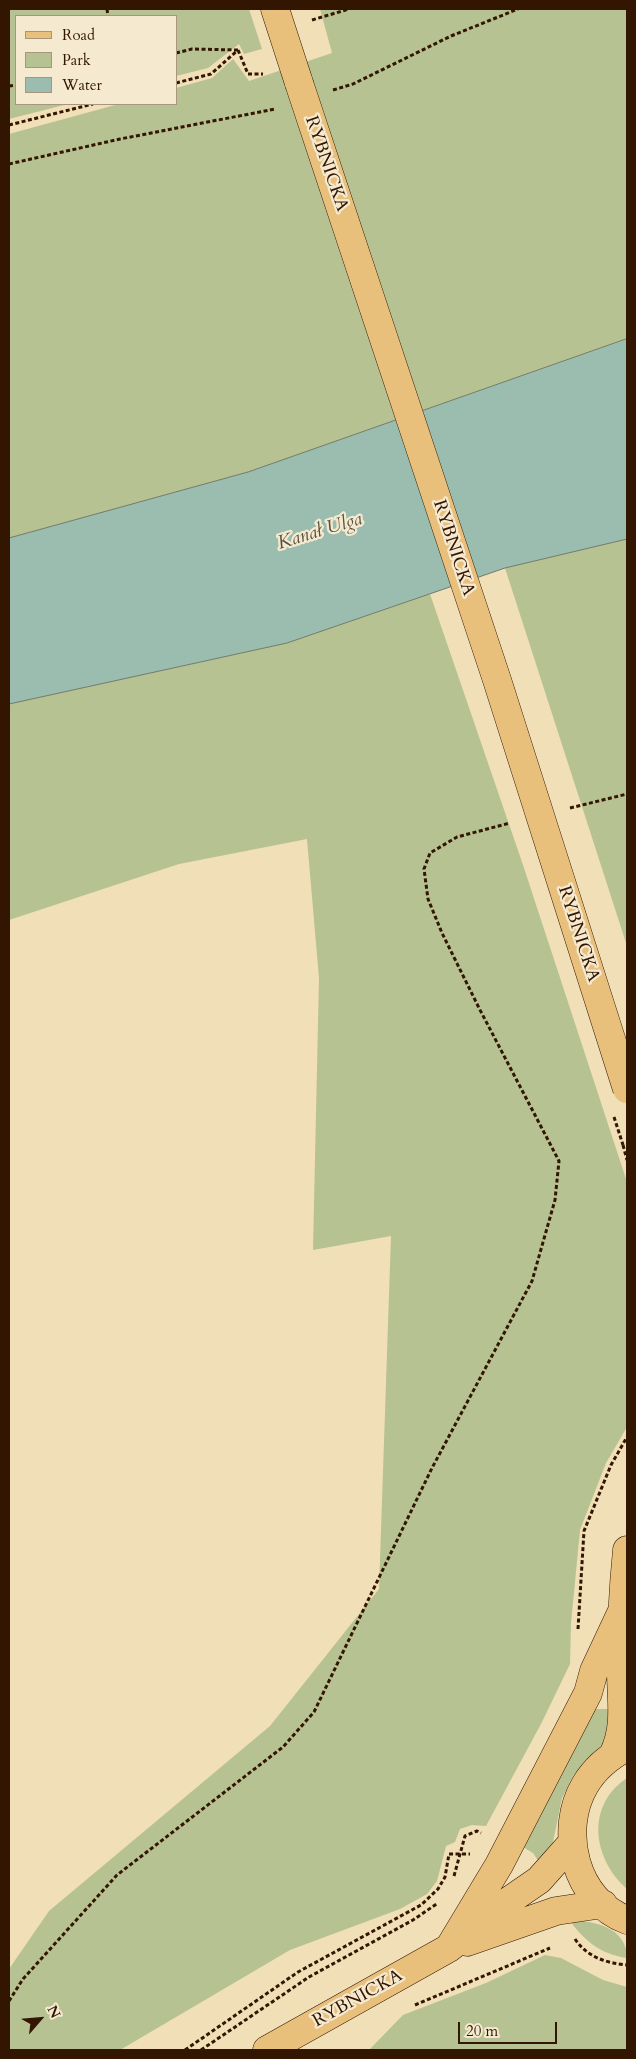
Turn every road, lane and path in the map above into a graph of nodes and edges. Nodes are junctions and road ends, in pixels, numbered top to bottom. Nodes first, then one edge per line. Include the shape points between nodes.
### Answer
1 (274, 9) edge
2 (349, 9) edge
3 (518, 9) edge
4 (312, 20) dead end
5 (238, 50) junction
6 (178, 52) edge
7 (265, 74) dead end
8 (178, 82) edge
9 (326, 93) dead end
10 (89, 105) edge
11 (280, 108) dead end
12 (9, 125) edge
13 (9, 164) edge
14 (627, 794) edge
15 (560, 811) dead end
16 (513, 822) dead end
17 (627, 1089) edge
18 (623, 1145) dead end
19 (627, 1160) edge
20 (627, 1437) edge
21 (627, 1550) edge
22 (626, 1611) edge
23 (578, 1632) dead end
24 (620, 1751) edge
25 (490, 1838) dead end
26 (572, 1843) junction
27 (460, 1854) junction
28 (474, 1855) dead end
29 (451, 1883) dead end
30 (444, 1896) dead end
31 (603, 1904) junction
32 (627, 1920) edge
33 (571, 1934) dead end
34 (556, 1945) dead end
35 (449, 1948) junction
36 (627, 1965) edge
37 (9, 2000) edge
38 (413, 2006) dead end
39 (185, 2050) edge
40 (201, 2050) edge
41 (267, 2050) edge

1 - 17 main road, RYBNICKA, bridge via 487,652
2 - 4 path
3 - 9 path via 451,36 353,84
5 - 6 path via 192,49
5 - 7 path via 248,74
5 - 8 path via 211,74
10 - 12 path
11 - 13 path
14 - 15 path
16 - 37 path via 457,837 430,853 424,869 428,898 442,933 559,1161 556,1200 532,1281 432,1468 314,1712 283,1747 117,1875
18 - 19 path
20 - 23 path via 611,1465 584,1531
21 - 22 main road
22 - 24 main road
22 - 35 main road via 594,1671 588,1693 502,1860
24 - 26 main road via 592,1774 584,1786 574,1814
25 - 27 path via 477,1831 470,1833
26 - 31 main road via 582,1876
26 - 35 main road, RYBNICKA via 539,1880
27 - 28 path
27 - 29 path
27 - 39 path via 448,1854 445,1877 421,1905 298,1972
30 - 40 path via 413,1920 309,1977
31 - 32 main road
31 - 35 main road, RYBNICKA via 556,1911
33 - 36 path via 580,1947 593,1956 609,1963
34 - 38 path
35 - 41 main road, RYBNICKA

